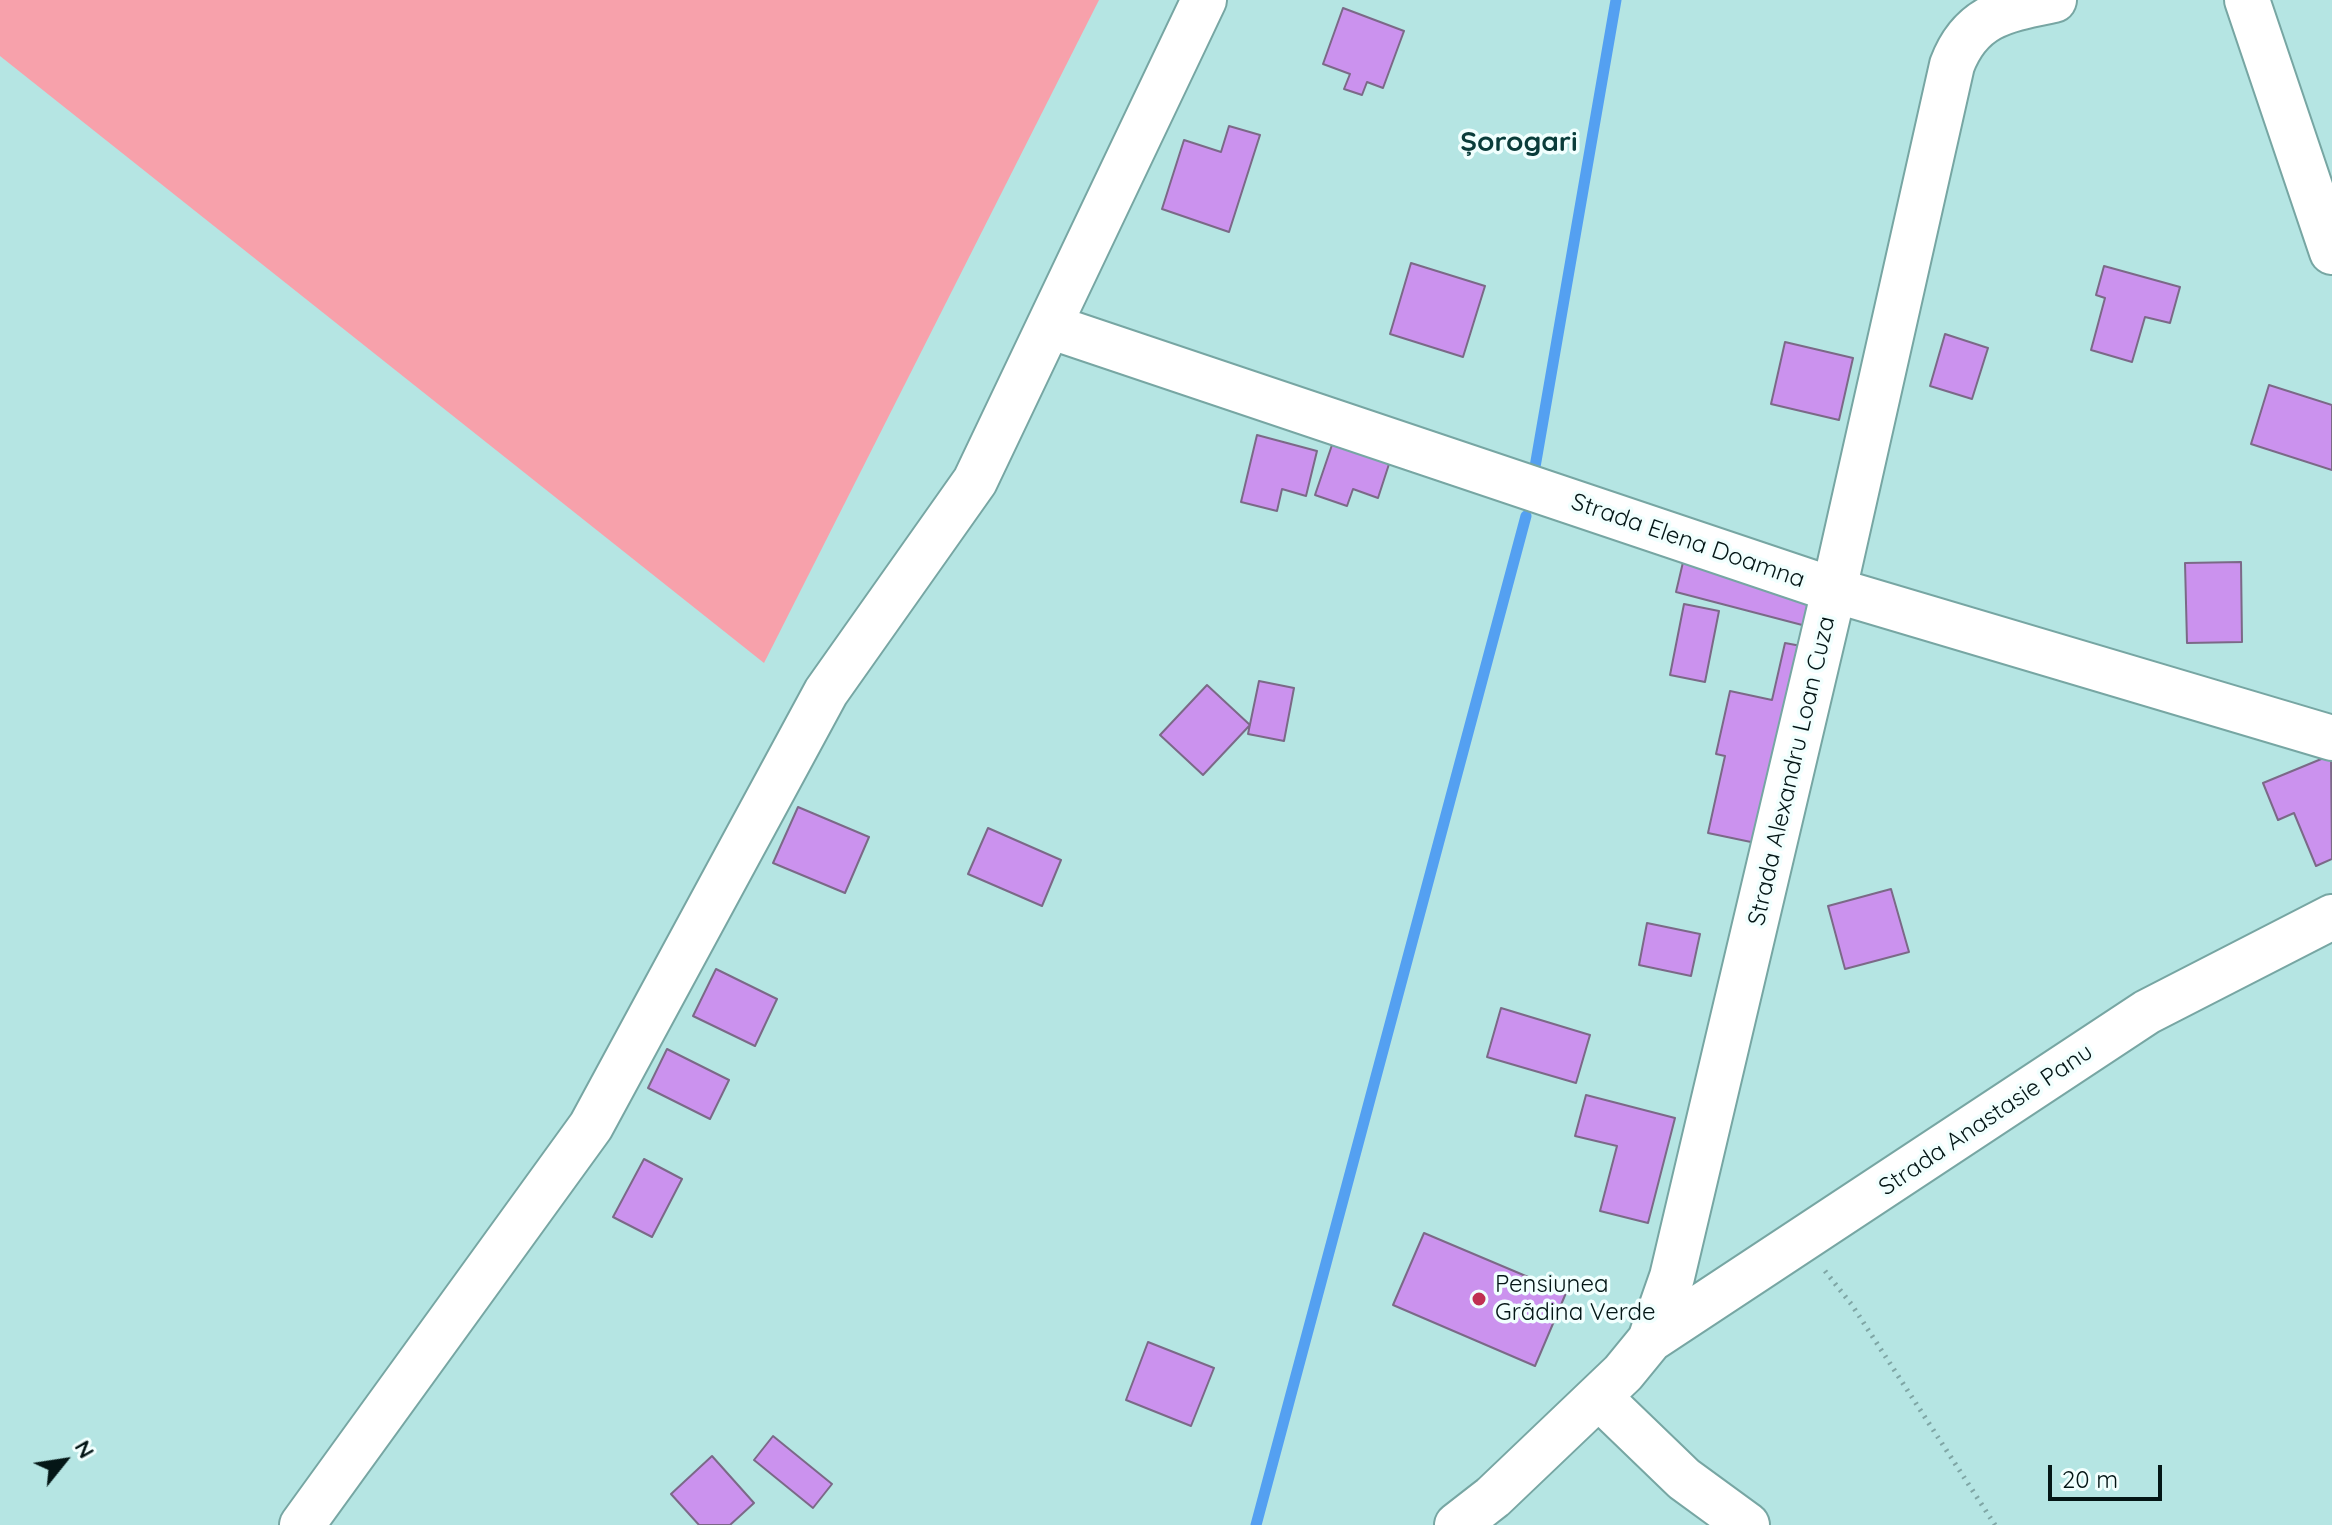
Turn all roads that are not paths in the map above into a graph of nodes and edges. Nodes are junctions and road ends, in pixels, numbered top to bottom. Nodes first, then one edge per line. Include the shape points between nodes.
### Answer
1 (1204, 0) edge
2 (2054, 0) edge
3 (2247, 0) edge
4 (1977, 14) edge
5 (2332, 252) edge
6 (1049, 326) junction
7 (1834, 590) junction
8 (2332, 738) edge
9 (2332, 917) edge
10 (1650, 1340) junction
11 (1600, 1398) junction
12 (1498, 1511) edge
13 (302, 1525) edge
14 (1457, 1525) edge
15 (1747, 1525) edge

1 - 6 street
2 - 4 street, Strada Alexandru Loan Cuza via 1987,17
3 - 5 street
4 - 7 street, Strada Alexandru Loan Cuza via 1952,65
6 - 7 street, Strada Elena Doamna
6 - 13 street via 975,481 826,692 591,1126
7 - 8 street, Strada Elena Doamna
7 - 10 street, Strada Alexandru Loan Cuza via 1672,1277
9 - 10 street, Strada Anastasie Panu via 2147,1012
10 - 11 street, Strada Alexandru Loan Cuza
11 - 12 street, Strada Alexandru Loan Cuza
11 - 15 street via 1684,1479
12 - 14 street, Strada Alexandru Loan Cuza

